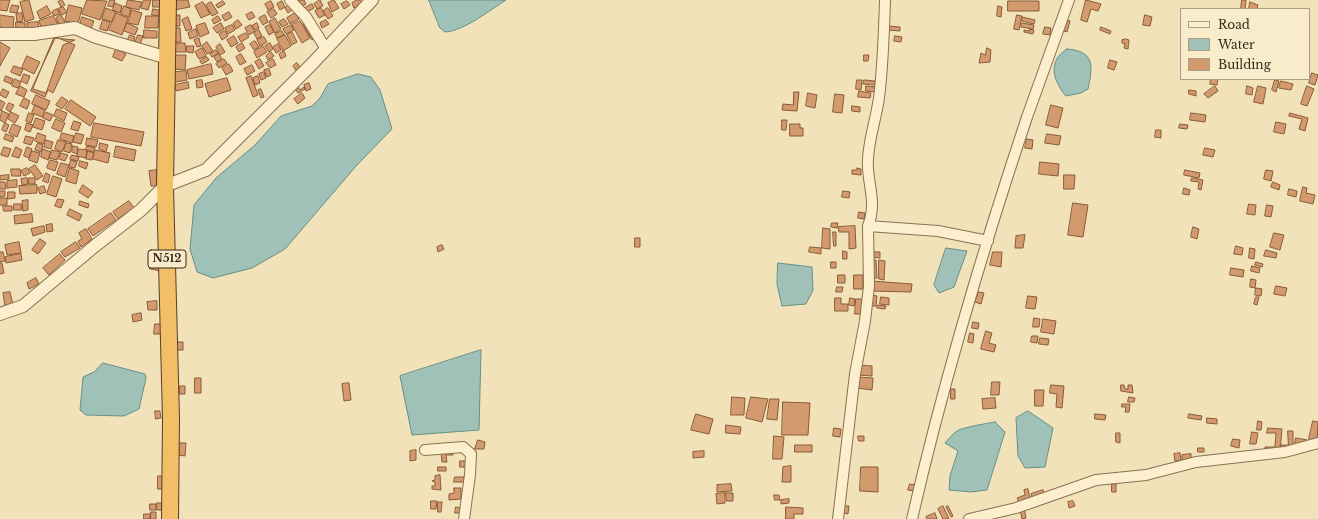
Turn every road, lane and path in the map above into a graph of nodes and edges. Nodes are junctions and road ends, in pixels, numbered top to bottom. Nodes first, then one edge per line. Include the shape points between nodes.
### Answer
1 (168, 0) edge
2 (290, 0) edge
3 (372, 0) edge
4 (885, 0) edge
5 (1068, 0) edge
6 (0, 34) edge
7 (326, 49) junction
8 (168, 58) junction
9 (165, 186) junction
10 (868, 226) junction
11 (988, 241) junction
12 (0, 314) edge
13 (1318, 443) edge
14 (425, 450) dead end
15 (170, 519) edge
16 (464, 519) edge
17 (838, 519) edge
18 (912, 519) edge
19 (969, 519) edge

1 - 8 highway, N512
2 - 7 street via 306,17
3 - 7 street
4 - 10 street via 878,100 867,161 872,189 871,218
5 - 11 street
6 - 8 street via 34,34 75,28 96,37
7 - 9 street via 206,170
8 - 9 highway, N512
9 - 12 street via 141,210 96,244 23,306
9 - 15 highway, N512 via 171,419
10 - 11 street via 938,231
10 - 17 street via 869,286 855,374
11 - 18 street via 940,401
13 - 19 street via 1285,452 1196,462 1146,475 1096,480 1016,508
14 - 16 street via 463,447 471,454

